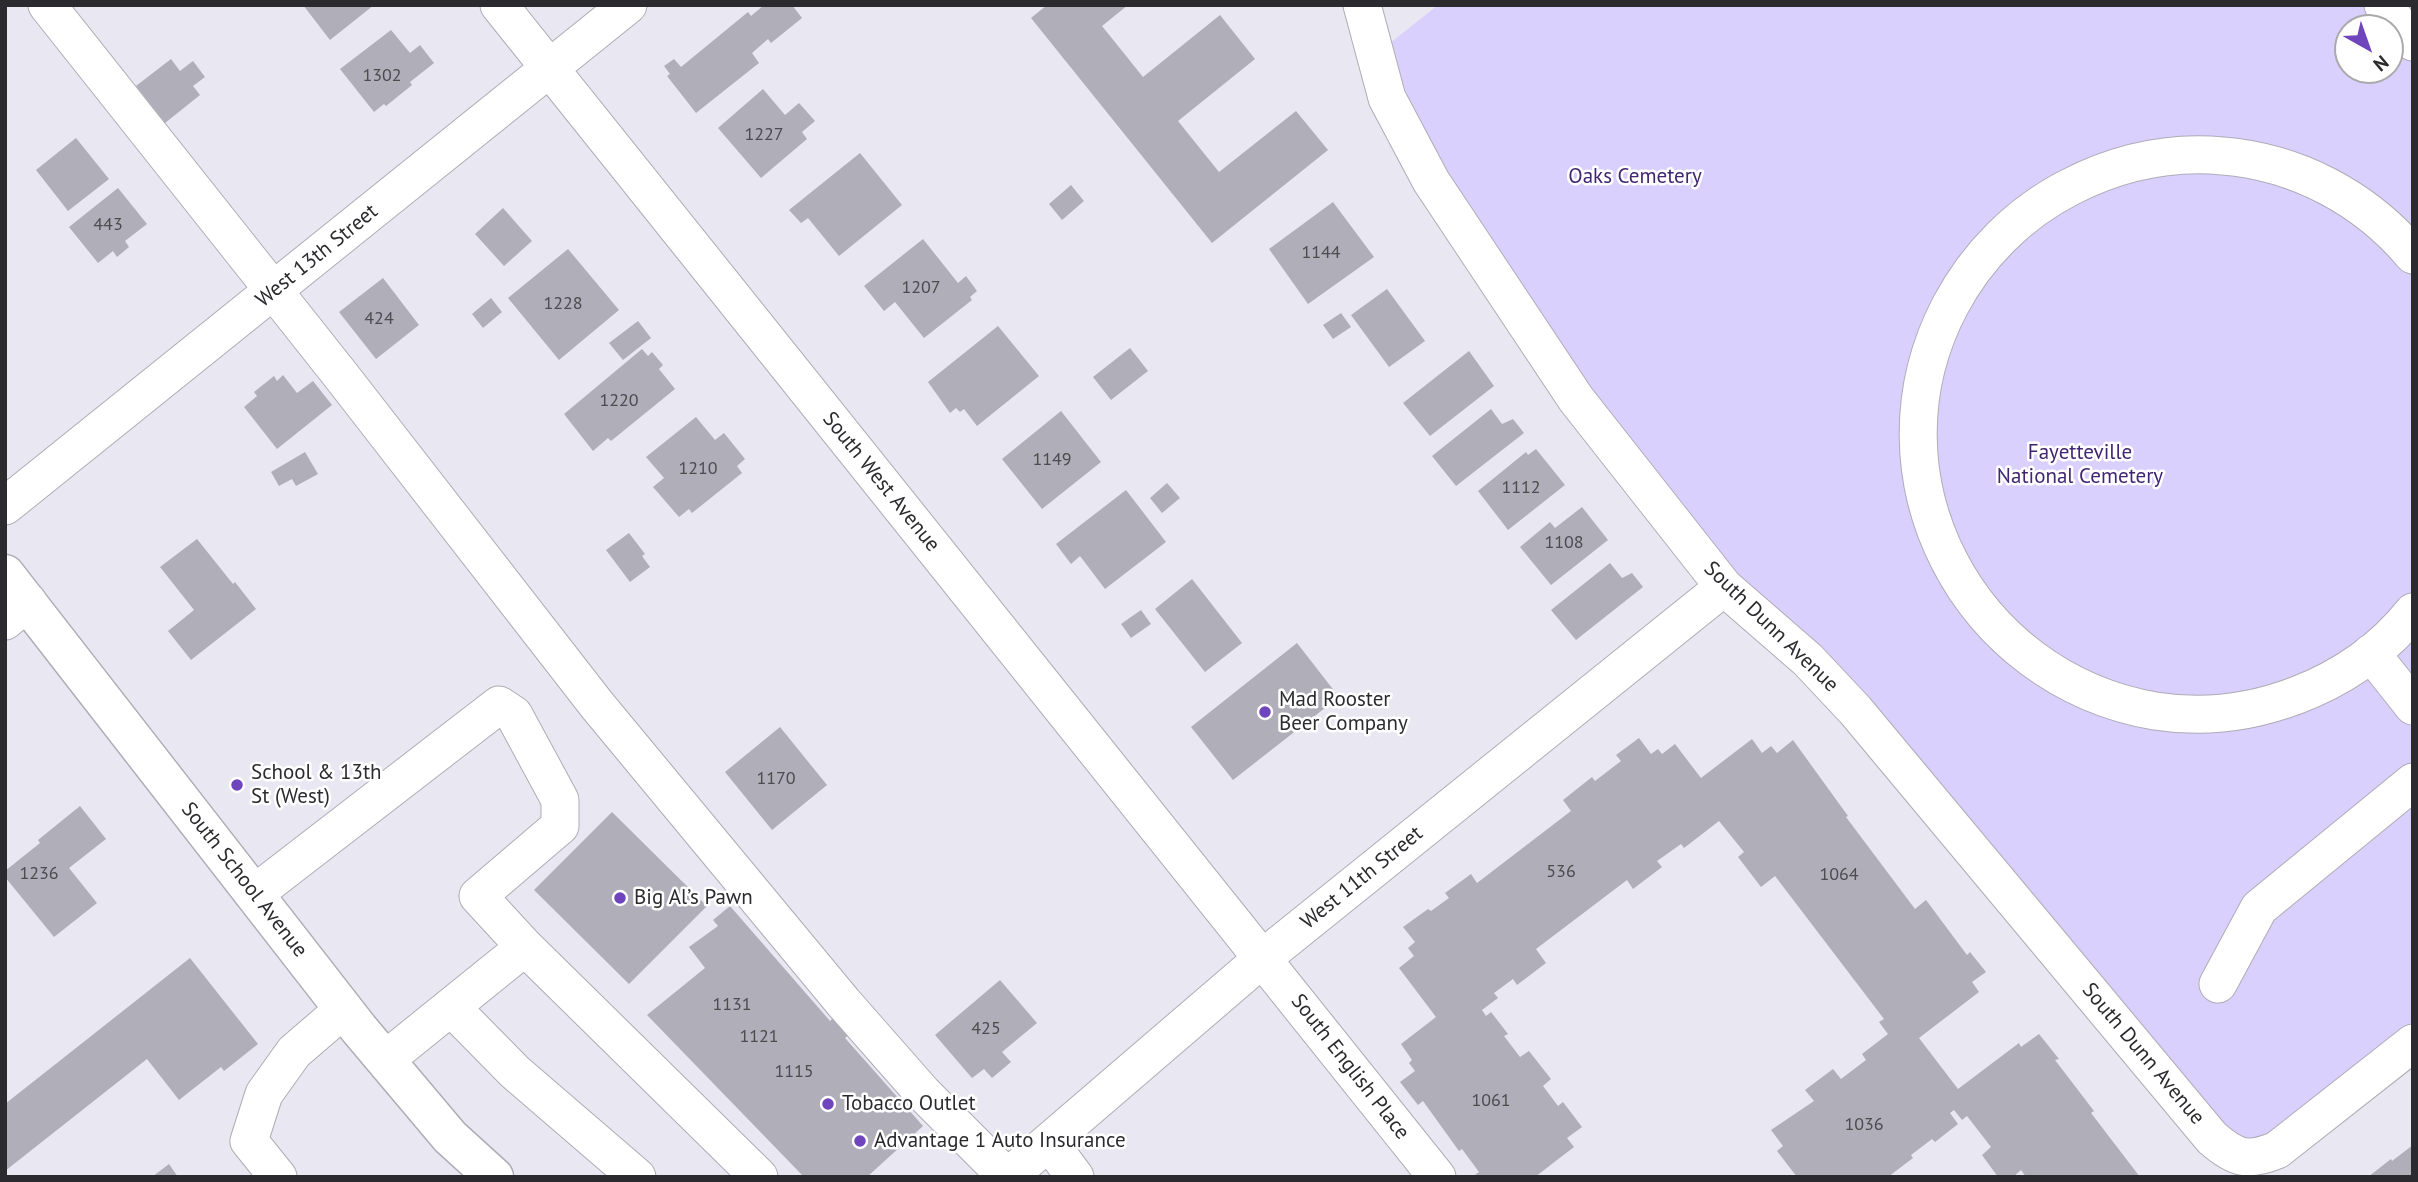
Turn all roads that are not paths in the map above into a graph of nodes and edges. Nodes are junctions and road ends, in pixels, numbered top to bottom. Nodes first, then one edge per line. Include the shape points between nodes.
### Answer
1 (47, 5) edge
2 (499, 5) edge
3 (628, 5) edge
4 (1362, 5) edge
5 (2383, 5) edge
6 (2413, 42) edge
7 (550, 69) junction
8 (2413, 255) edge
9 (274, 290) junction
10 (5, 506) edge
11 (1724, 587) junction
12 (13, 599) edge
13 (2413, 612) edge
14 (2371, 653) junction
15 (2413, 706) edge
16 (2413, 782) edge
17 (254, 894) junction
18 (525, 947) junction
19 (1263, 958) junction
20 (2218, 984) dead end
21 (451, 1007) junction
22 (344, 1009) junction
23 (2413, 1043) edge
24 (385, 1059) junction
25 (1049, 1142) junction
26 (278, 1177) edge
27 (494, 1177) edge
28 (637, 1177) edge
29 (759, 1177) edge
30 (1007, 1177) edge
31 (1075, 1177) edge
32 (1437, 1177) edge

1 - 9 street
2 - 7 street, South West Avenue
3 - 7 street, West 13th Street
4 - 11 street, South Dunn Avenue via 1387,98 1432,181 1576,399
5 - 6 street
7 - 9 street, West 13th Street
7 - 19 street, South West Avenue
8 - 14 street via 2362,207 2290,170 2211,155 2131,163 2056,194 1993,245 1946,314 1922,393 1921,475 1944,554 1990,622 2054,674 2130,706 2212,713 2293,697
9 - 10 street, West 13th Street
9 - 30 street via 597,705 843,1002 923,1093
11 - 19 street, West 11th Street
11 - 23 street, South Dunn Avenue via 1808,660 1855,710 2226,1150 2241,1157 2277,1150
12 - 17 main road, South School Avenue
13 - 14 street
14 - 15 street
16 - 20 street via 2259,908
17 - 18 street via 499,705 514,715 561,800 560,826 478,896
17 - 22 main road, South School Avenue
18 - 21 street
18 - 29 street
19 - 25 street, West 11th Street
19 - 32 street, South English Place
21 - 24 street
21 - 28 street via 515,1072
22 - 24 main road, South School Avenue
22 - 26 street via 294,1052 264,1094 249,1141
24 - 27 main road, South School Avenue via 450,1137
25 - 30 street, West 11th Street
25 - 31 street

